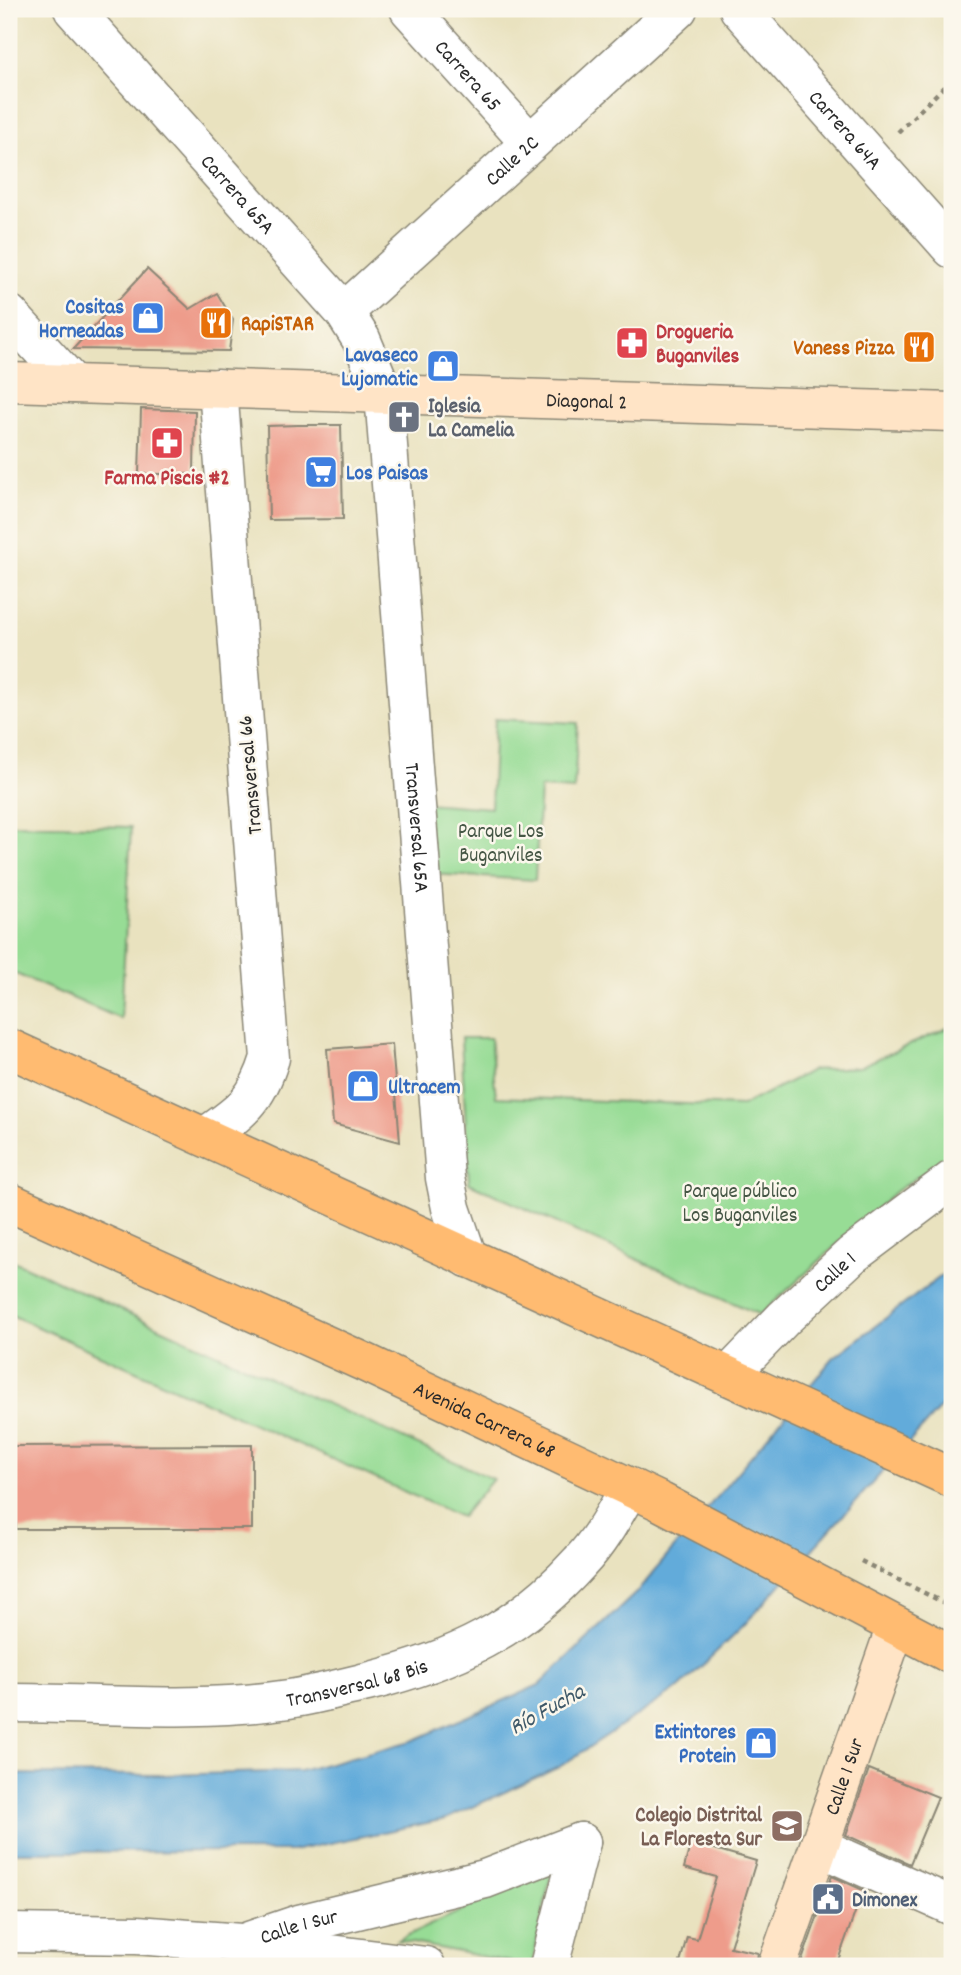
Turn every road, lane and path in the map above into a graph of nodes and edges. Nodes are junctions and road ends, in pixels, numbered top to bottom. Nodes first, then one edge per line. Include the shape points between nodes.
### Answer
1 (74, 9) edge
2 (409, 9) edge
3 (678, 9) edge
4 (739, 9) edge
5 (952, 79) edge
6 (530, 143) junction
7 (872, 157) junction
8 (952, 249) edge
9 (344, 312) junction
10 (9, 313) edge
11 (9, 382) edge
12 (74, 384) junction
13 (218, 388) junction
14 (384, 394) junction
15 (952, 412) edge
16 (9, 1048) edge
17 (206, 1136) junction
18 (952, 1180) edge
19 (9, 1202) edge
20 (468, 1258) junction
21 (728, 1376) junction
22 (952, 1478) edge
23 (645, 1494) junction
24 (870, 1566) dead end
25 (952, 1607) edge
26 (896, 1626) junction
27 (952, 1655) edge
28 (9, 1703) edge
29 (819, 1847) junction
30 (952, 1906) edge
31 (9, 1933) edge
32 (241, 1944) junction
33 (136, 1951) edge
34 (426, 1966) edge
35 (549, 1966) edge
36 (777, 1966) edge

1 - 9 street, Carrera 65A
2 - 6 street, Carrera 65
3 - 6 street, Calle 2C
4 - 7 street, Carrera 64A
5 - 7 path
6 - 9 street, Calle 2C
7 - 8 street, Carrera 64A
9 - 14 street, Carrera 65A
10 - 12 street
11 - 12 street, Diagonal 2
12 - 13 street, Diagonal 2
13 - 14 street, Diagonal 2
13 - 17 street, Transversal 66 via 270,1058 254,1097
14 - 15 street, Diagonal 2
14 - 20 street, Transversal 65A via 445,1178
16 - 17 main road
17 - 20 main road
18 - 21 street, Calle 1 via 852,1255
19 - 23 main road, Avenida Carrera 68
20 - 21 main road
21 - 22 main road
23 - 26 main road, Avenida Carrera 68
23 - 28 street, Transversal 68 Bis via 609,1524 582,1561 544,1599 483,1641 444,1660 289,1699 194,1705
24 - 25 path
26 - 27 main road, Avenida Carrera 68
26 - 29 street, Calle 1 Sur
29 - 30 street
29 - 36 street, Calle 1 Sur
31 - 33 street, Calle 1 Sur
32 - 33 street, Calle 1 Sur
32 - 34 street
32 - 35 street, Calle 1 Sur via 299,1924 485,1879 581,1842

